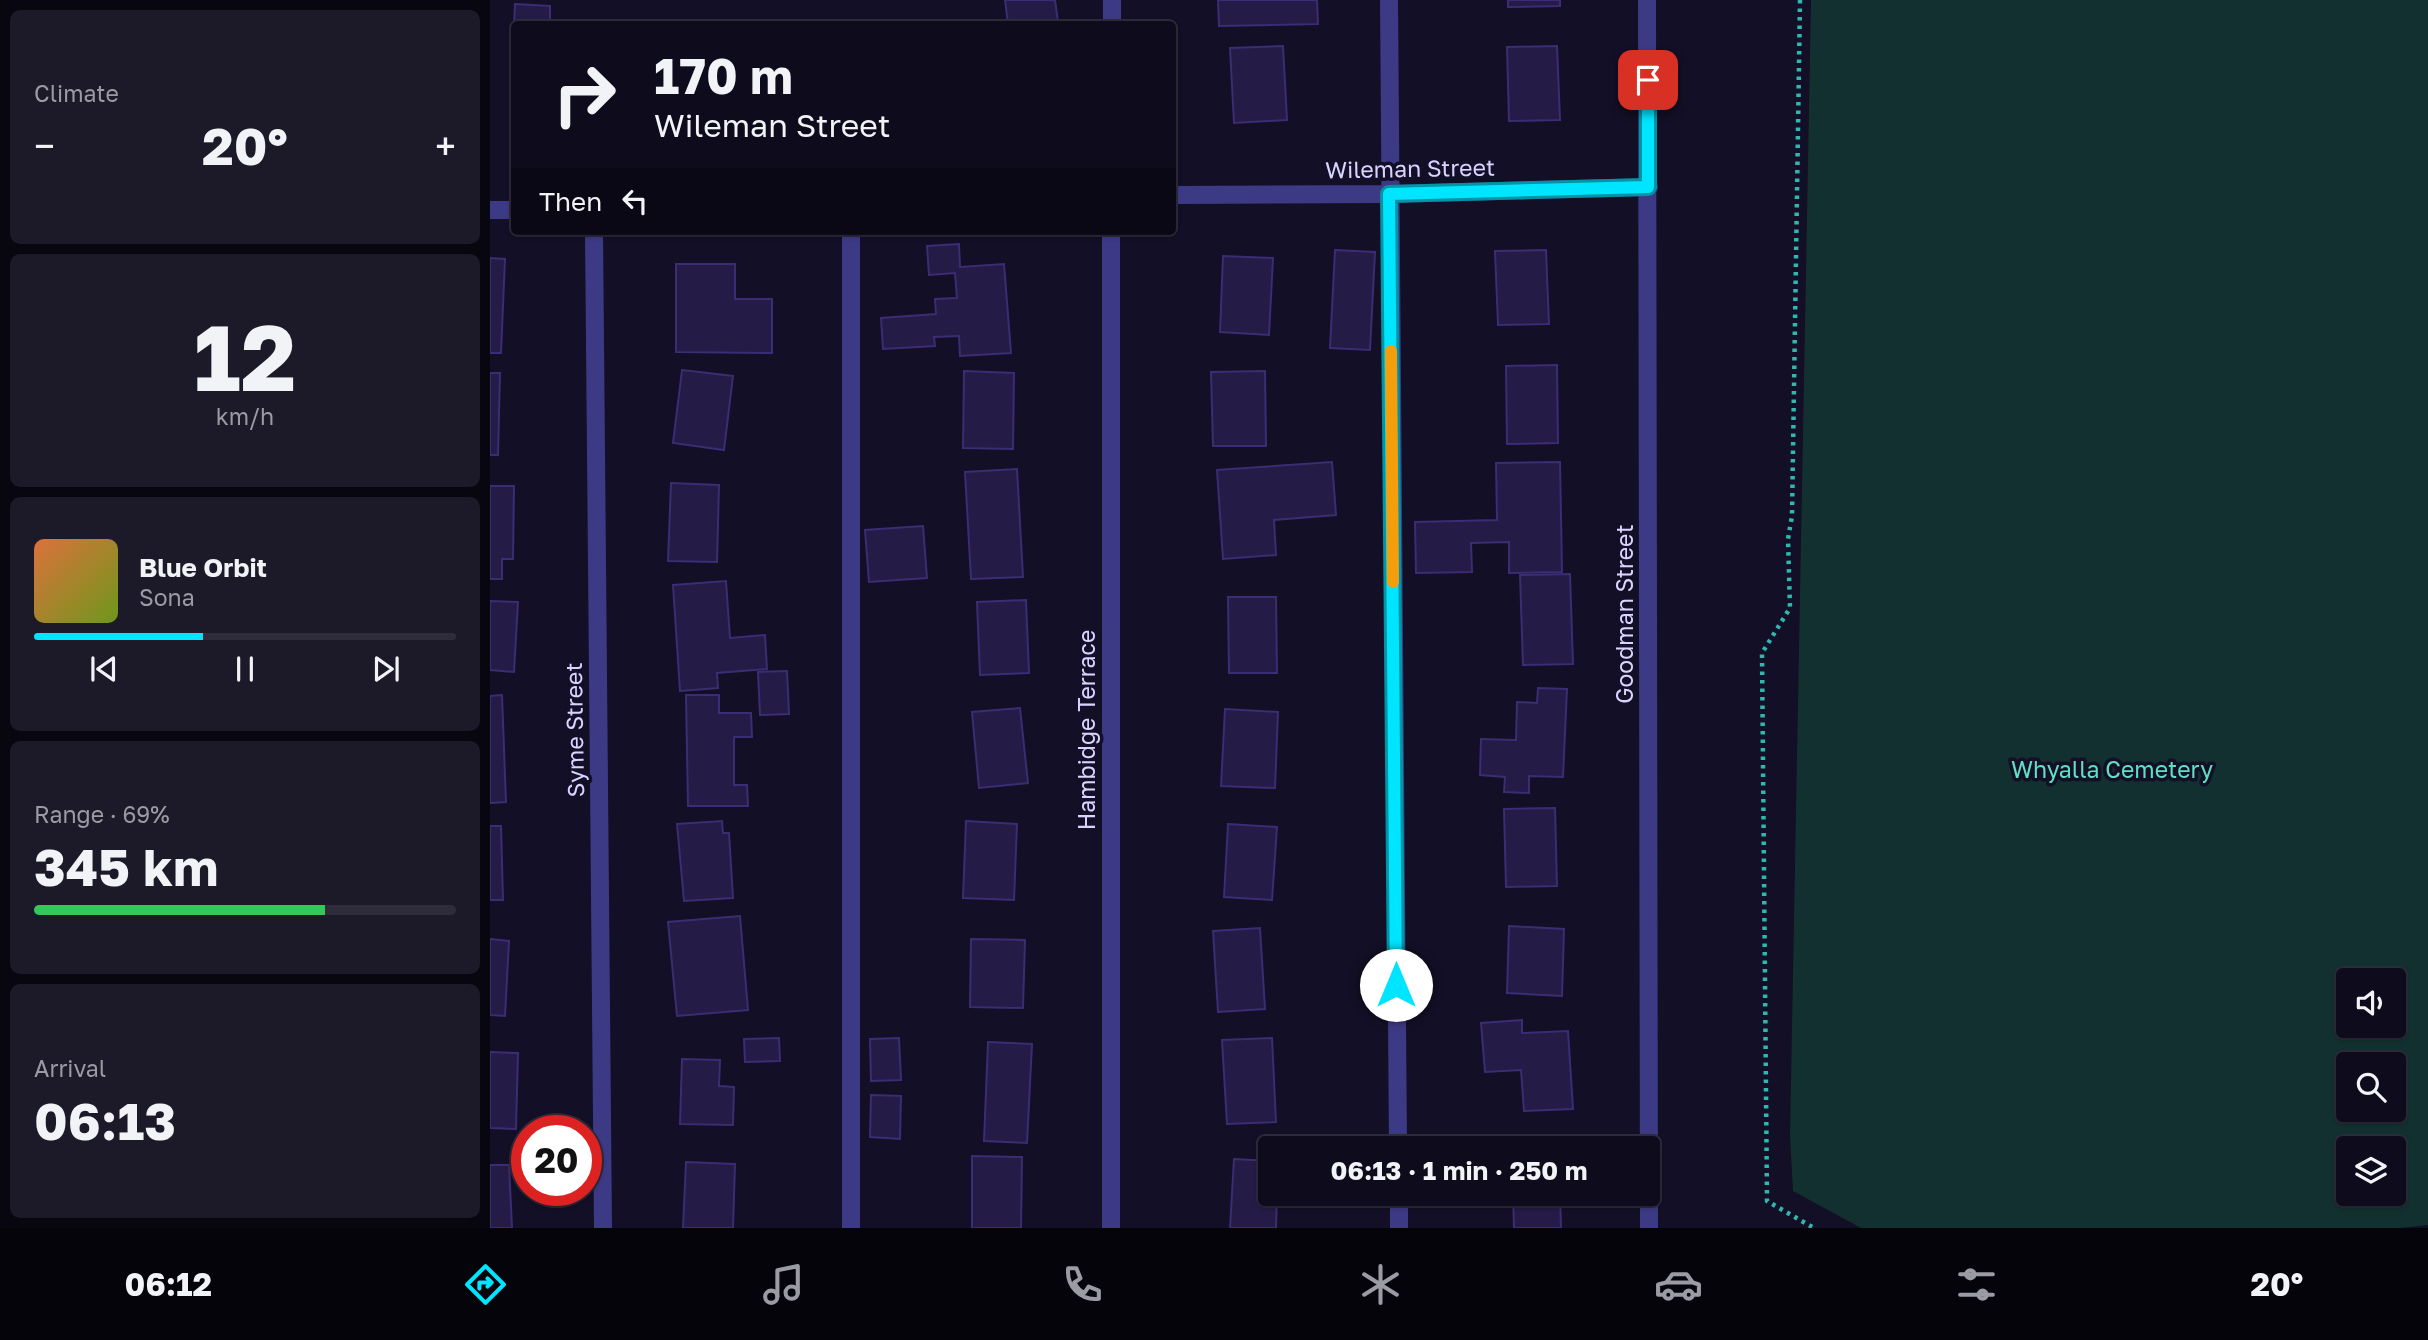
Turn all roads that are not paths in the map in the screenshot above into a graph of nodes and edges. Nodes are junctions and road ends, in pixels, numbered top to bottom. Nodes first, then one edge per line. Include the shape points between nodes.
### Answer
1 (1112, 0) edge
2 (1389, 0) edge
3 (1647, 0) edge
4 (1112, 21) edge
5 (1648, 187) junction
6 (1389, 194) junction
7 (1176, 195) edge
8 (490, 209) edge
9 (511, 209) edge
10 (594, 235) edge
11 (851, 235) edge
12 (1111, 235) edge
13 (1398, 1136) edge
14 (1399, 1206) edge
15 (603, 1228) edge
16 (851, 1228) edge
17 (1111, 1228) edge
18 (1399, 1228) edge
19 (1649, 1228) edge

1 - 4 street
2 - 6 street
3 - 5 street, Goodman Street
5 - 6 street, Wileman Street
5 - 19 street, Goodman Street
6 - 7 street, Wileman Street
6 - 13 street
8 - 9 street
10 - 15 street, Syme Street
11 - 16 street
12 - 17 street, Hambidge Terrace
14 - 18 street

